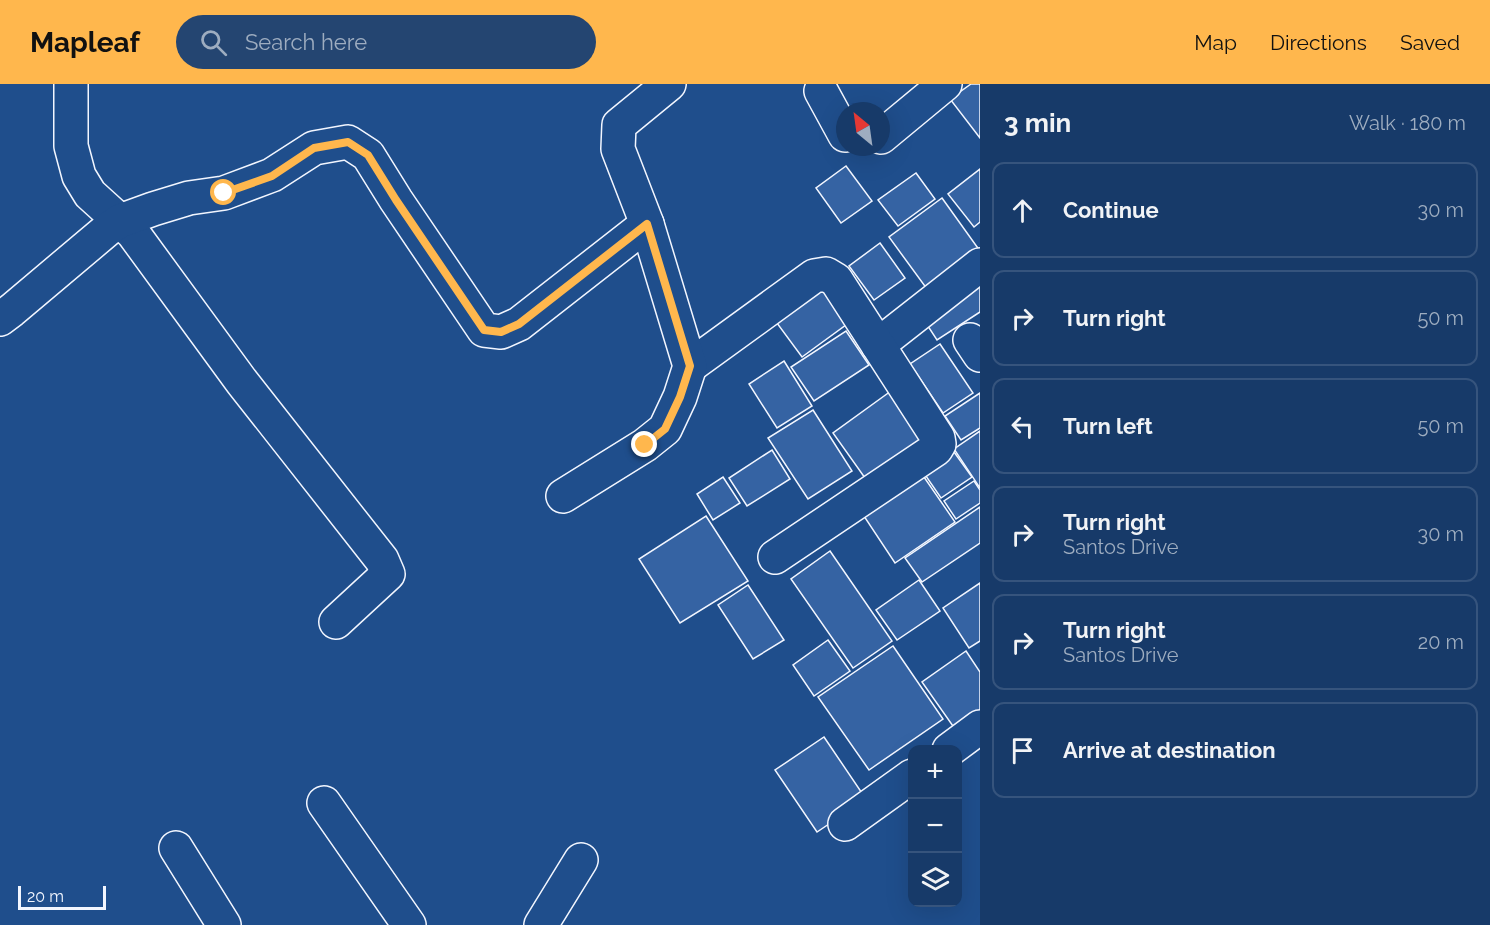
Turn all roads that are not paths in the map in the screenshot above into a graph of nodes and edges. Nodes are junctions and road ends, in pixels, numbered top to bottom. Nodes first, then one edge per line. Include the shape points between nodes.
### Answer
1 (71, 84) edge
2 (669, 84) edge
3 (945, 84) edge
4 (820, 91) dead end
5 (836, 119) edge
6 (890, 129) edge
7 (120, 221) junction
8 (647, 224) junction
9 (980, 265) edge
10 (0, 319) edge
11 (878, 345) junction
12 (690, 366) junction
13 (563, 496) dead end
14 (775, 557) dead end
15 (336, 622) dead end
16 (980, 727) edge
17 (956, 745) edge
18 (908, 779) edge
19 (324, 803) dead end
20 (845, 824) dead end
21 (176, 848) dead end
22 (581, 860) dead end
23 (399, 921) edge
24 (224, 925) edge
25 (541, 925) edge

1 - 7 street via 70,146 79,176 90,194
2 - 8 street via 620,125 618,149
3 - 6 street
4 - 5 street
7 - 8 street via 189,198 224,193 272,176 314,148 348,142 368,155 484,330 501,332 519,324
7 - 10 street
7 - 15 street via 382,560 388,574
8 - 12 street
9 - 11 street
11 - 12 street via 836,280 826,274 814,276
11 - 14 street via 939,444
12 - 13 street via 665,429
16 - 17 street
18 - 20 street
19 - 23 street
21 - 24 street
22 - 25 street

